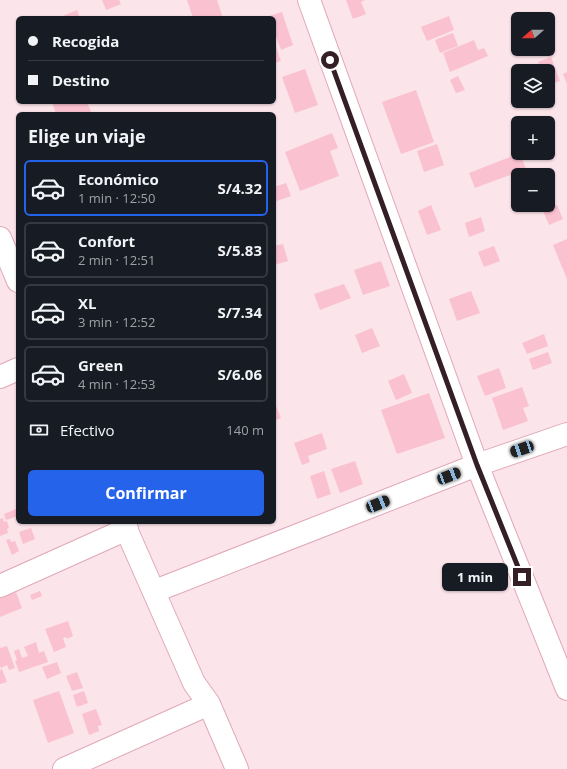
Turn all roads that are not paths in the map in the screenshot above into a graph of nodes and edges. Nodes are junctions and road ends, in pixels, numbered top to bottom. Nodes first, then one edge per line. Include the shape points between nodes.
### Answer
1 (309, 0) edge
2 (0, 238) edge
3 (16, 276) edge
4 (16, 370) edge
5 (0, 377) edge
6 (567, 434) edge
7 (477, 465) junction
8 (125, 526) edge
9 (0, 586) edge
10 (155, 591) junction
11 (567, 689) edge
12 (209, 704) junction
13 (64, 769) edge
14 (236, 769) edge

1 - 7 street
2 - 3 street
4 - 5 street
6 - 7 street
7 - 10 street
7 - 11 street
8 - 9 street
8 - 10 street
10 - 12 street via 194,682
12 - 13 street
12 - 14 street

